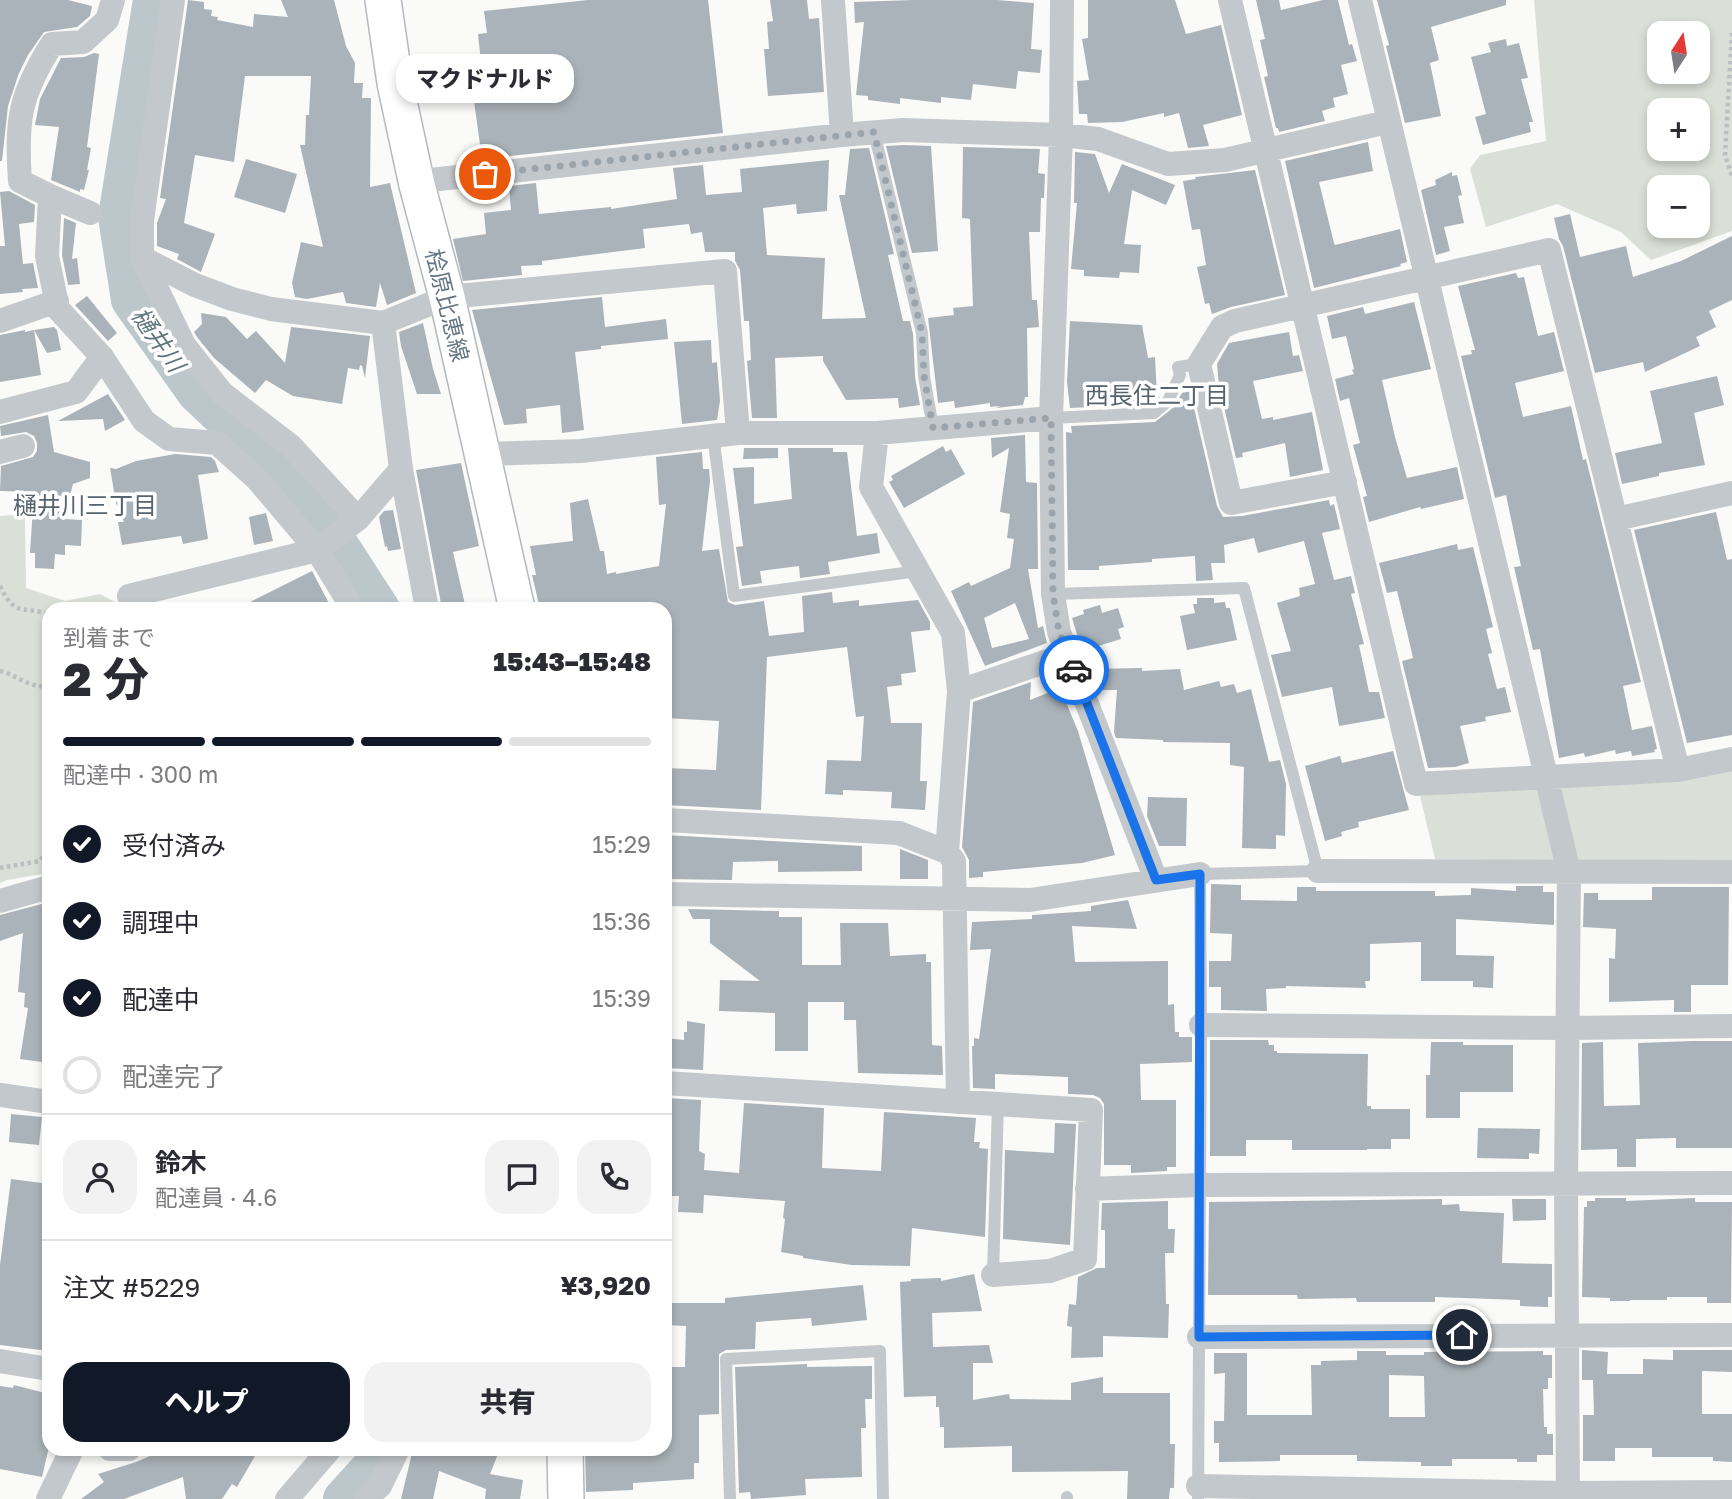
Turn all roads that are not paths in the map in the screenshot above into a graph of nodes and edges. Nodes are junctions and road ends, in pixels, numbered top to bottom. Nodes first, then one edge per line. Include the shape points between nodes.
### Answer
1 (113, 0) edge
2 (173, 0) edge
3 (383, 0) edge
4 (833, 0) edge
5 (1062, 0) edge
6 (1230, 0) edge
7 (1360, 0) edge
8 (1387, 122) junction
9 (874, 132) junction
10 (842, 135) junction
11 (1061, 135) junction
12 (1265, 150) junction
13 (417, 185) junction
14 (50, 196) junction
15 (90, 213) dead end
16 (142, 258) junction
17 (1426, 280) junction
18 (447, 297) junction
19 (57, 301) junction
20 (1303, 306) junction
21 (0, 321) edge
22 (383, 323) junction
23 (102, 357) junction
24 (1199, 364) junction
25 (0, 412) edge
26 (1051, 418) junction
27 (933, 428) junction
28 (737, 433) junction
29 (877, 433) junction
30 (713, 435) junction
31 (483, 454) junction
32 (401, 469) junction
33 (1345, 482) junction
34 (1731, 497) edge
35 (1616, 519) junction
36 (356, 521) junction
37 (317, 550) junction
38 (918, 571) junction
39 (1053, 594) junction
40 (129, 596) dead end
41 (349, 602) edge
42 (426, 602) edge
43 (515, 602) edge
44 (1068, 654) junction
45 (959, 691) junction
46 (1732, 759) edge
47 (1678, 770) junction
48 (1546, 776) junction
49 (672, 820) edge
50 (947, 852) junction
51 (1318, 871) junction
52 (1569, 872) junction
53 (1732, 872) edge
54 (1200, 874) junction
55 (1156, 880) junction
56 (42, 889) edge
57 (672, 894) edge
58 (953, 899) junction
59 (0, 901) edge
60 (1201, 1025) junction
61 (1732, 1026) edge
62 (1567, 1028) junction
63 (672, 1083) edge
64 (0, 1095) edge
65 (42, 1101) edge
66 (957, 1102) junction
67 (998, 1104) junction
68 (1732, 1183) edge
69 (1566, 1184) junction
70 (1200, 1185) junction
71 (1087, 1189) junction
72 (993, 1275) joint
73 (1567, 1335) junction
74 (1732, 1335) edge
75 (1199, 1337) junction
76 (0, 1361) edge
77 (42, 1368) edge
78 (69, 1456) edge
79 (324, 1456) edge
80 (395, 1456) edge
81 (565, 1456) edge
82 (1732, 1492) edge
83 (1198, 1493) edge
84 (1568, 1496) edge
85 (48, 1499) edge
86 (287, 1499) edge
87 (366, 1499) edge
88 (566, 1499) edge
89 (730, 1499) edge
90 (884, 1499) edge

1 - 14 street via 107,20 83,42 52,44 21,108 17,139 20,181
2 - 16 street via 140,219
3 - 13 main road, 桧原比恵線
4 - 10 street
5 - 11 street
6 - 12 street
7 - 8 street
8 - 12 street
8 - 17 street
9 - 10 street
9 - 11 street
9 - 27 lane via 922,333
10 - 13 street
11 - 12 street via 1098,139 1168,164 1225,160
11 - 26 street
12 - 20 street
13 - 18 main road, 桧原比恵線
14 - 15 street
14 - 19 street via 47,256
16 - 22 street via 232,299 271,309
16 - 36 street via 184,345 222,393 290,446
17 - 20 street
17 - 35 street via 1549,250
17 - 48 street
18 - 22 street
18 - 28 street via 725,271
18 - 31 main road, 桧原比恵線
19 - 21 street
19 - 23 street via 58,309
20 - 24 street via 1222,327
20 - 33 street
22 - 32 street
23 - 25 street via 76,392
23 - 37 street via 144,421 169,439 217,443 257,479
24 - 26 lane via 1178,366 1180,375 1168,401 1154,412
24 - 33 street via 1231,503
26 - 27 street
26 - 39 street
27 - 29 street
28 - 29 street
28 - 30 street
29 - 38 street via 871,487
30 - 31 street via 580,451
30 - 38 lane via 734,596
31 - 43 main road, 桧原比恵線
32 - 36 street
32 - 42 street
33 - 48 street via 1416,784
34 - 35 street
35 - 47 street
36 - 37 street
37 - 40 street
37 - 41 street
38 - 45 street via 953,633
39 - 44 street
39 - 51 lane via 1244,588
44 - 45 street
44 - 55 street
45 - 50 street
46 - 47 street
47 - 48 street
48 - 52 street
49 - 50 street via 899,833
50 - 58 street via 954,861
51 - 52 street
51 - 54 lane
52 - 53 street
52 - 62 street
54 - 55 street
54 - 60 lane
55 - 58 street via 1030,900
56 - 59 street
57 - 58 street
58 - 66 street
60 - 62 street
60 - 70 lane
61 - 62 street
62 - 69 street
63 - 66 street
64 - 65 street
66 - 67 street
67 - 71 street via 1091,1110
67 - 72 lane
68 - 69 street
69 - 70 street
69 - 73 street
70 - 71 street
70 - 75 lane
71 - 72 street via 1085,1259 1050,1271
73 - 74 street
73 - 75 street
73 - 84 street
75 - 83 lane
76 - 77 street
78 - 85 street
79 - 86 street
80 - 87 street via 380,1486
81 - 88 main road
82 - 84 street
83 - 84 street
89 - 90 lane via 726,1359 880,1351

